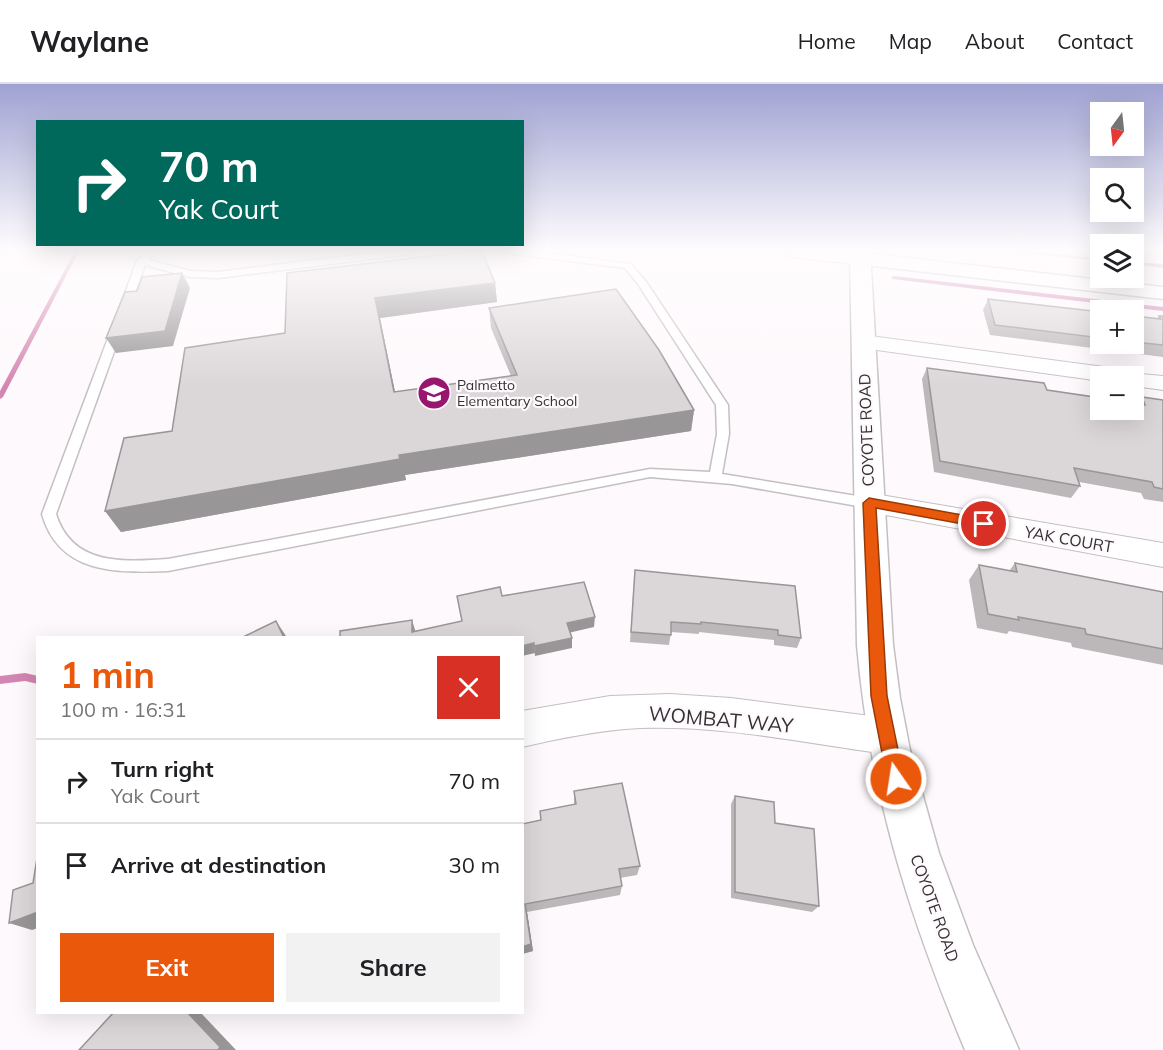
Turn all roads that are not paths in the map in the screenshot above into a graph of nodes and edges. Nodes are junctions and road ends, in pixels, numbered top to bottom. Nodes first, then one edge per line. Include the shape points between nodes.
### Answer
1 (132, 296) edge
2 (649, 296) edge
3 (861, 296) edge
4 (863, 342) junction
5 (1090, 372) edge
6 (1144, 380) edge
7 (1163, 382) edge
8 (715, 478) junction
9 (869, 503) junction
10 (1163, 555) edge
11 (524, 729) edge
12 (886, 736) junction
13 (992, 1050) edge

1 - 8 lane via 50,514 55,532 81,556 103,564 168,565 650,473
2 - 8 lane via 722,405 723,434
3 - 4 street, COYOTE ROAD
4 - 5 street
4 - 9 street, COYOTE ROAD
6 - 7 street
8 - 9 lane
9 - 10 street, YAK COURT
9 - 12 street, COYOTE ROAD via 875,645
11 - 12 street, WOMBAT WAY via 579,717 640,711 701,713
12 - 13 street, COYOTE ROAD via 906,822 930,899

